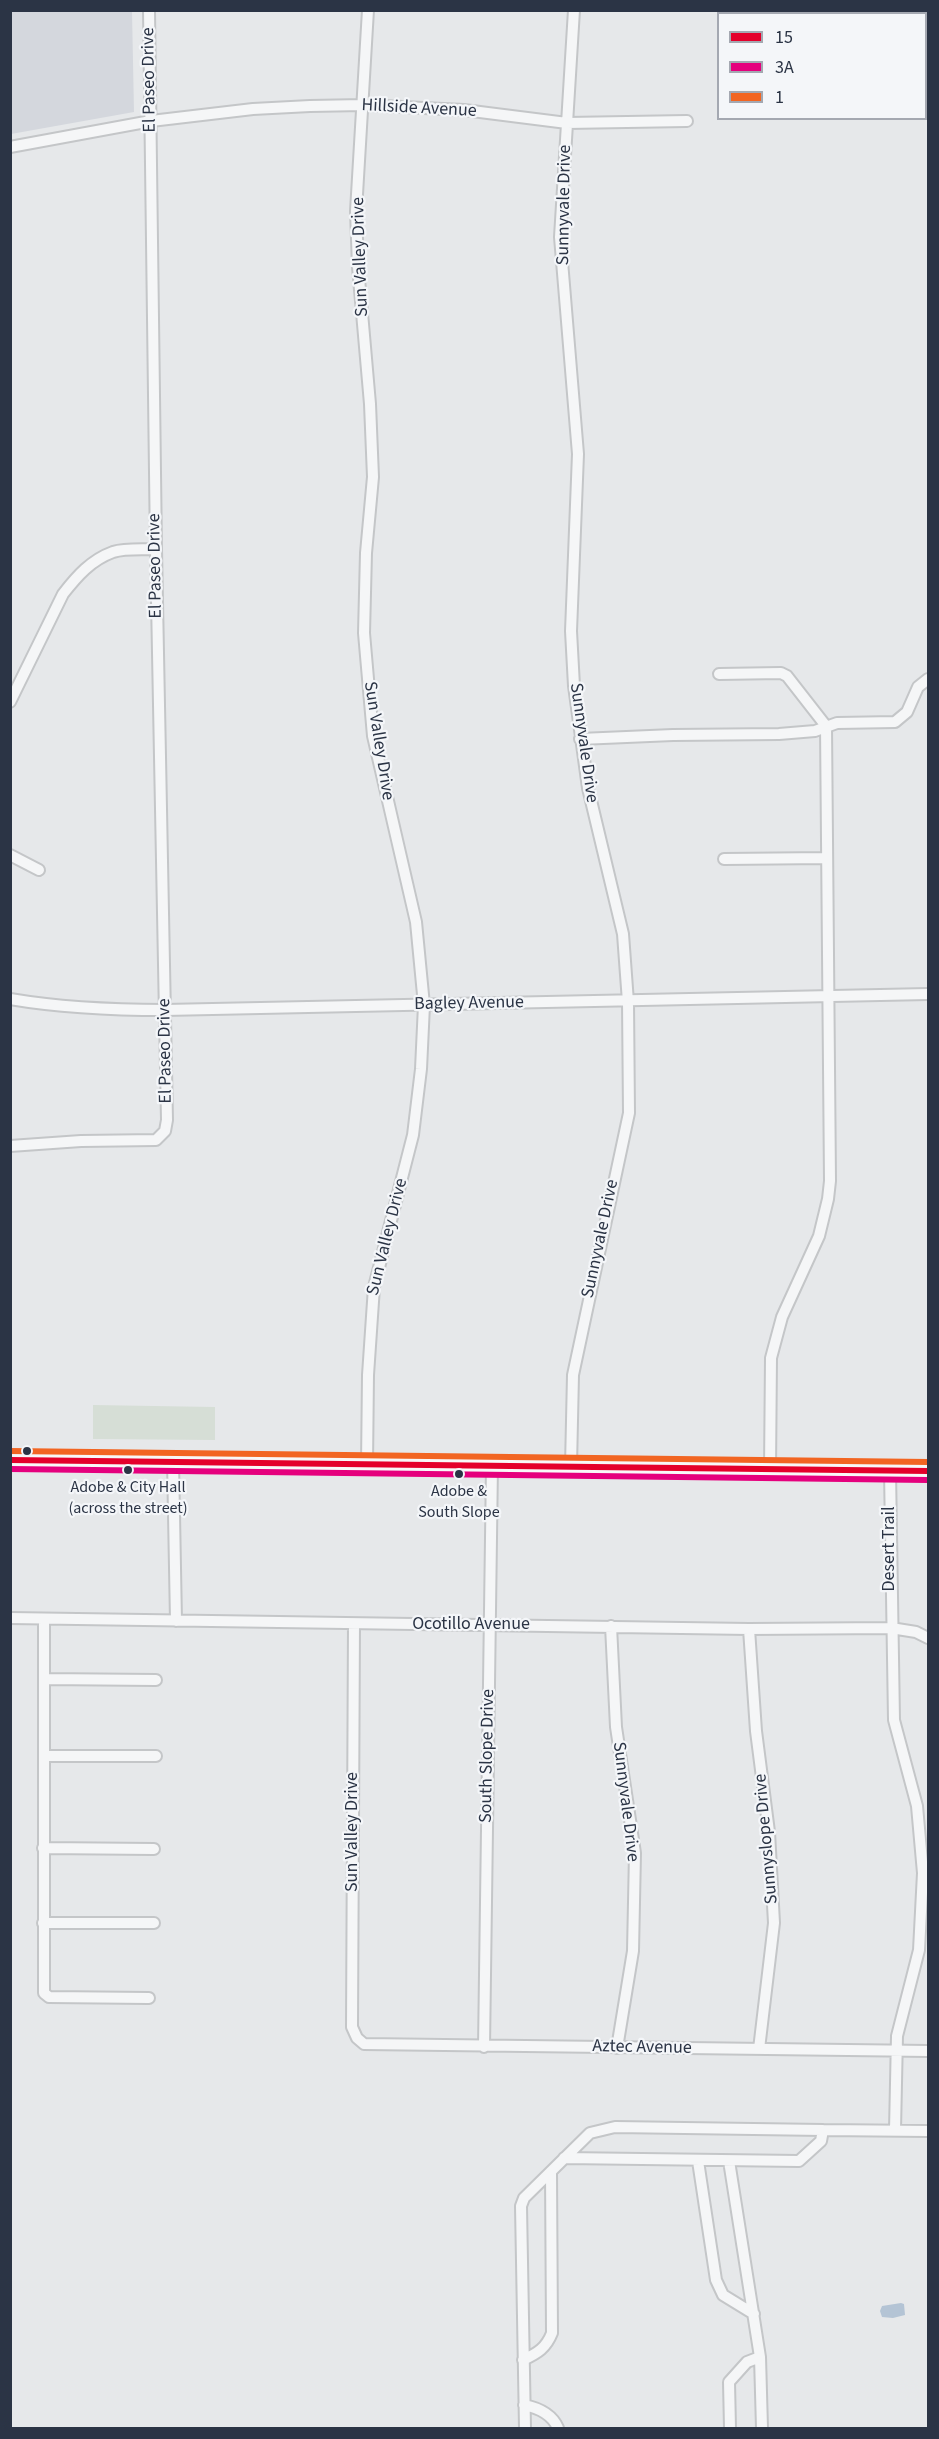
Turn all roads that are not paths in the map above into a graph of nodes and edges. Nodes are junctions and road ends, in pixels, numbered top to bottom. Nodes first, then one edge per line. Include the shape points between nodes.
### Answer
1 (149, 10) edge
2 (368, 10) edge
3 (574, 10) edge
4 (363, 105) junction
5 (151, 121) junction
6 (687, 121) dead end
7 (567, 123) junction
8 (10, 147) edge
9 (156, 549) junction
10 (719, 674) dead end
11 (928, 679) edge
12 (10, 702) edge
13 (826, 726) junction
14 (580, 739) junction
15 (10, 855) edge
16 (827, 858) junction
17 (724, 859) dead end
18 (39, 870) dead end
19 (928, 994) edge
20 (829, 997) junction
21 (10, 999) edge
22 (628, 1002) junction
23 (424, 1005) junction
24 (165, 1011) junction
25 (10, 1146) edge
26 (10, 1460) edge
27 (173, 1461) junction
28 (367, 1464) junction
29 (492, 1465) junction
30 (571, 1466) junction
31 (770, 1469) junction
32 (890, 1471) junction
33 (928, 1472) edge
34 (10, 1618) edge
35 (44, 1619) junction
36 (176, 1621) junction
37 (354, 1624) junction
38 (490, 1624) junction
39 (611, 1626) junction
40 (891, 1628) junction
41 (749, 1629) junction
42 (928, 1638) edge
43 (44, 1679) junction
44 (156, 1680) dead end
45 (44, 1756) junction
46 (156, 1756) dead end
47 (43, 1848) junction
48 (154, 1849) dead end
49 (43, 1923) junction
50 (154, 1923) dead end
51 (149, 1998) dead end
52 (357, 2038) joint
53 (484, 2047) junction
54 (617, 2048) junction
55 (759, 2049) junction
56 (895, 2050) junction
57 (928, 2051) edge
58 (823, 2130) junction
59 (896, 2130) junction
60 (928, 2132) edge
61 (564, 2158) junction
62 (698, 2161) junction
63 (729, 2161) junction
64 (551, 2172) junction
65 (754, 2314) junction
66 (759, 2357) junction
67 (523, 2360) junction
68 (524, 2405) junction
69 (525, 2428) edge
70 (558, 2428) edge
71 (730, 2428) edge
72 (762, 2428) edge

1 - 5 street, El Paseo Drive
2 - 4 street, Sun Valley Drive
3 - 7 street, Sunnyvale Drive
4 - 5 street, Hillside Avenue via 253,109
4 - 7 street, Hillside Avenue via 464,110
4 - 23 street, Sun Valley Drive via 357,255 373,477 365,562 364,633 373,736 416,922
5 - 8 street, Hillside Avenue
5 - 9 street, El Paseo Drive
6 - 7 street, Hillside Avenue
7 - 14 street, Sunnyvale Drive via 560,237 578,454 571,632
9 - 12 street via 114,552 88,566 75,579 63,594
9 - 24 street, El Paseo Drive
10 - 13 street via 782,673
11 - 13 street via 918,687 907,712 895,722
13 - 14 street via 779,734
13 - 16 street
14 - 22 street, Sunnyvale Drive via 598,836 618,906
15 - 18 street
16 - 17 street
16 - 20 street
19 - 20 street, Bagley Avenue
20 - 22 street, Bagley Avenue
20 - 31 street via 828,1199 819,1236 782,1317 771,1358
21 - 24 street, Bagley Avenue via 59,1007
22 - 23 street, Bagley Avenue
22 - 30 street, Sunnyvale Drive via 629,1113 578,1346 570,1408
23 - 24 street, Bagley Avenue
23 - 28 street, Sun Valley Drive via 413,1134 374,1287
24 - 25 street, El Paseo Drive via 167,1120 165,1131 156,1140
26 - 27 main road
27 - 28 main road
27 - 36 street
28 - 29 main road
29 - 30 main road
29 - 38 street, South Slope Drive
30 - 31 main road
31 - 32 main road
32 - 33 main road
32 - 40 street, Desert Trail
34 - 35 street, Ocotillo Avenue
35 - 36 street, Ocotillo Avenue
35 - 43 street
36 - 37 street, Ocotillo Avenue
37 - 38 street, Ocotillo Avenue
37 - 52 street, Sun Valley Drive via 352,2026
38 - 39 street, Ocotillo Avenue
38 - 53 street, South Slope Drive
39 - 41 street, Ocotillo Avenue
39 - 54 street, Sunnyvale Drive via 616,1727 635,1853 633,1951
40 - 41 street, Ocotillo Avenue
40 - 42 street, Ocotillo Avenue
40 - 56 street, Desert Trail via 894,1720 917,1806 923,1873 919,1950
41 - 55 street, Sunnyslope Drive via 774,1923
43 - 44 street
43 - 45 street
45 - 46 street
45 - 47 street
47 - 48 street
47 - 49 street
49 - 50 street
49 - 51 street via 44,1994
52 - 53 street, Aztec Avenue via 376,2046
53 - 54 street, Aztec Avenue
54 - 55 street, Aztec Avenue
55 - 56 street, Aztec Avenue
56 - 57 street, Aztec Avenue
56 - 59 street, Desert Trail
58 - 59 street
58 - 61 street via 615,2127 590,2133
58 - 63 street via 821,2141 799,2161
59 - 60 street
61 - 62 street
61 - 64 street
62 - 63 street
62 - 65 street via 716,2280 723,2295
63 - 65 street
64 - 67 street via 524,2198 521,2206
64 - 67 street via 552,2333 538,2353
65 - 66 street
66 - 71 street via 747,2362 729,2382
66 - 72 street
67 - 68 street
68 - 69 street
68 - 70 street via 538,2408 555,2420

